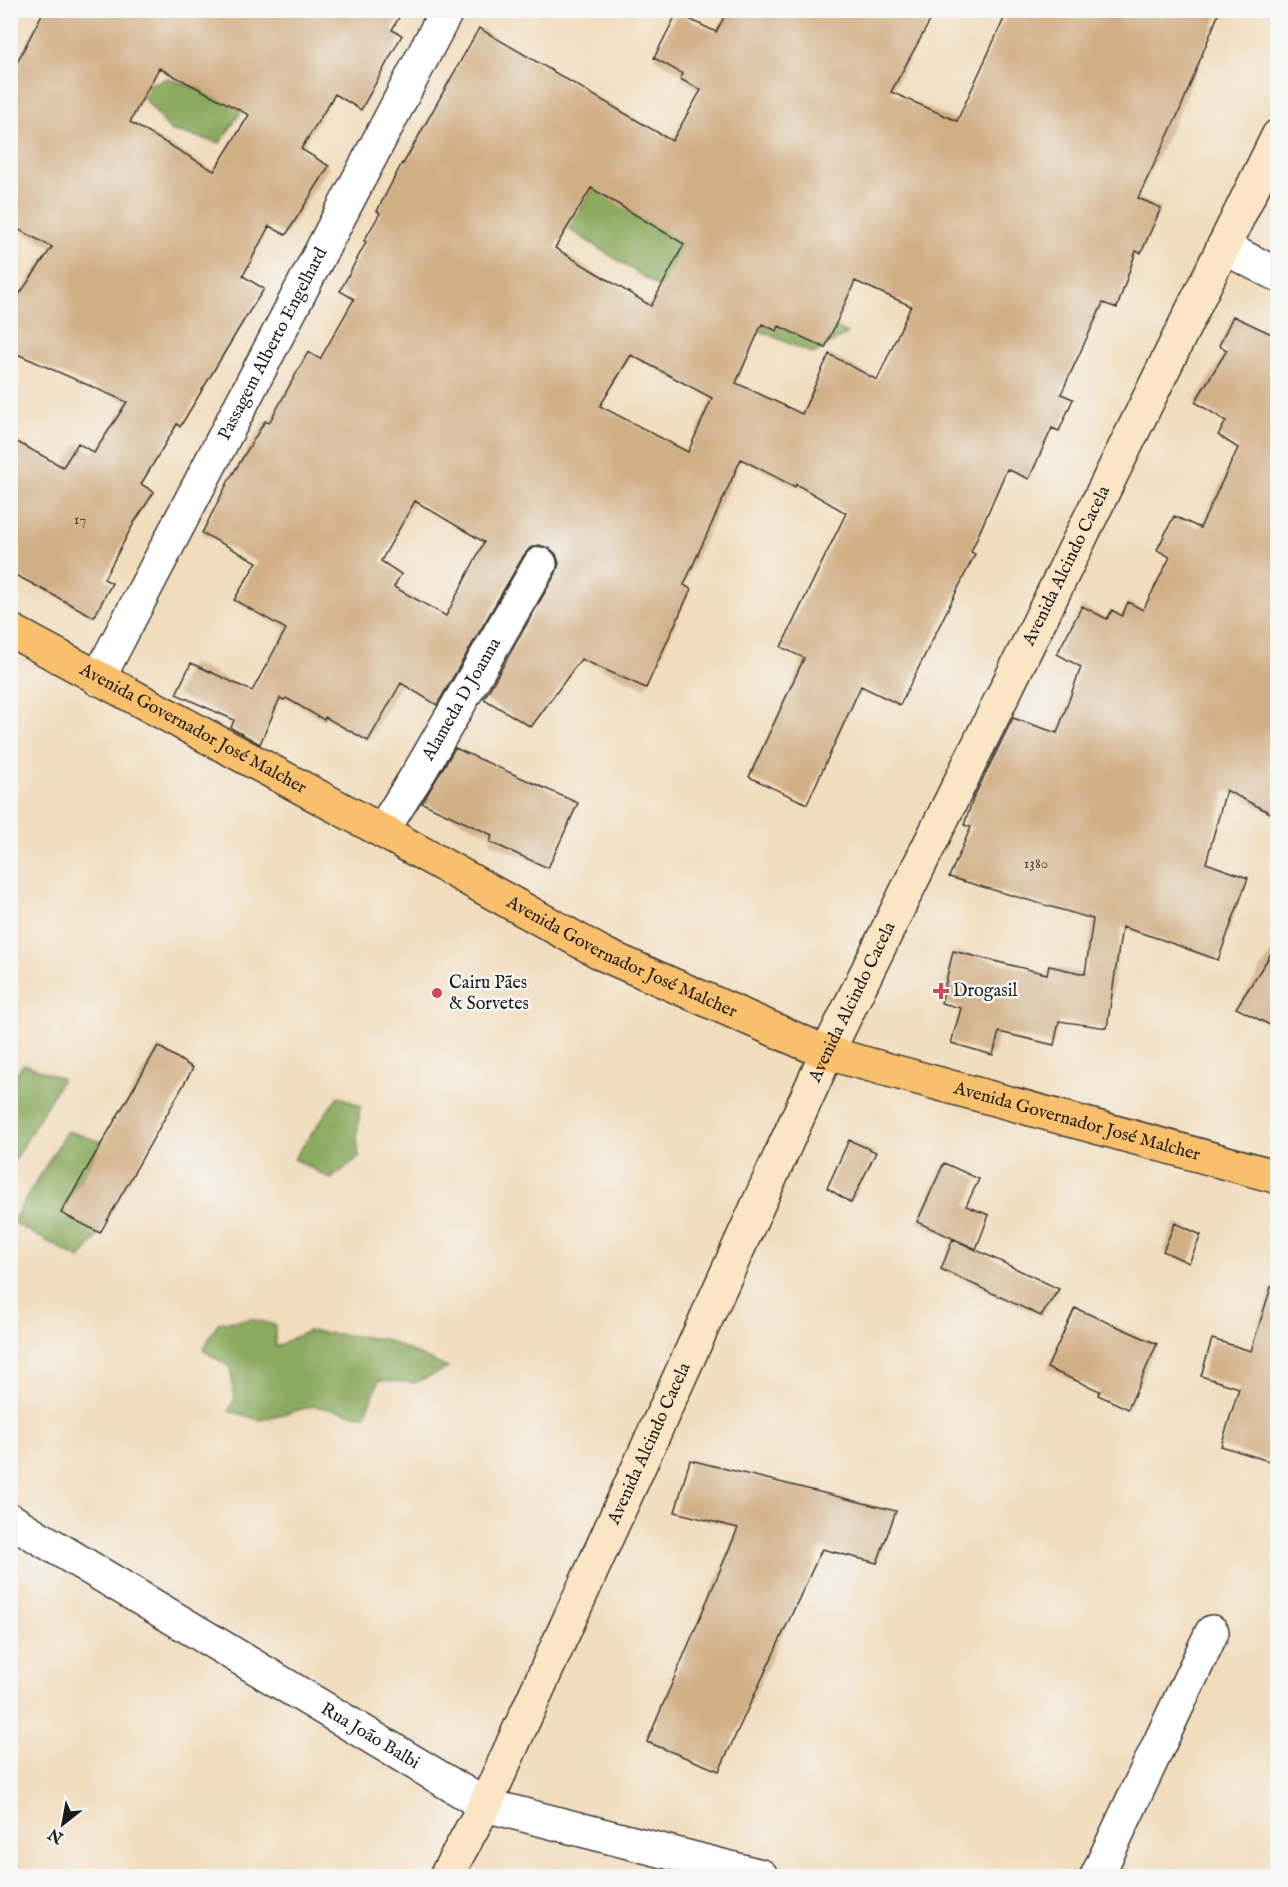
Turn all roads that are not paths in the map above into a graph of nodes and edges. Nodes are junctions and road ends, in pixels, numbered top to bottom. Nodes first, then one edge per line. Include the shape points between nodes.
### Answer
1 (447, 10) edge
2 (1278, 136) edge
3 (1223, 246) junction
4 (1278, 275) edge
5 (540, 564) dead end
6 (10, 630) edge
7 (98, 679) junction
8 (382, 831) junction
9 (827, 1053) junction
10 (1278, 1177) edge
11 (10, 1520) edge
12 (1212, 1632) dead end
13 (485, 1805) junction
14 (446, 1876) edge
15 (761, 1876) edge
16 (1097, 1876) edge

1 - 7 street, Passagem Alberto Engelhard
2 - 3 main road, Avenida Alcindo Cacela
3 - 4 street
3 - 9 main road, Avenida Alcindo Cacela
5 - 8 street, Alameda D Joanna
6 - 7 main road, Avenida Governador José Malcher
7 - 8 main road, Avenida Governador José Malcher
8 - 9 main road, Avenida Governador José Malcher via 605,956
9 - 10 main road, Avenida Governador José Malcher
9 - 13 main road, Avenida Alcindo Cacela
11 - 13 street, Rua João Balbi
12 - 16 street
13 - 14 main road, Avenida Alcindo Cacela
13 - 15 street, Rua João Balbi

